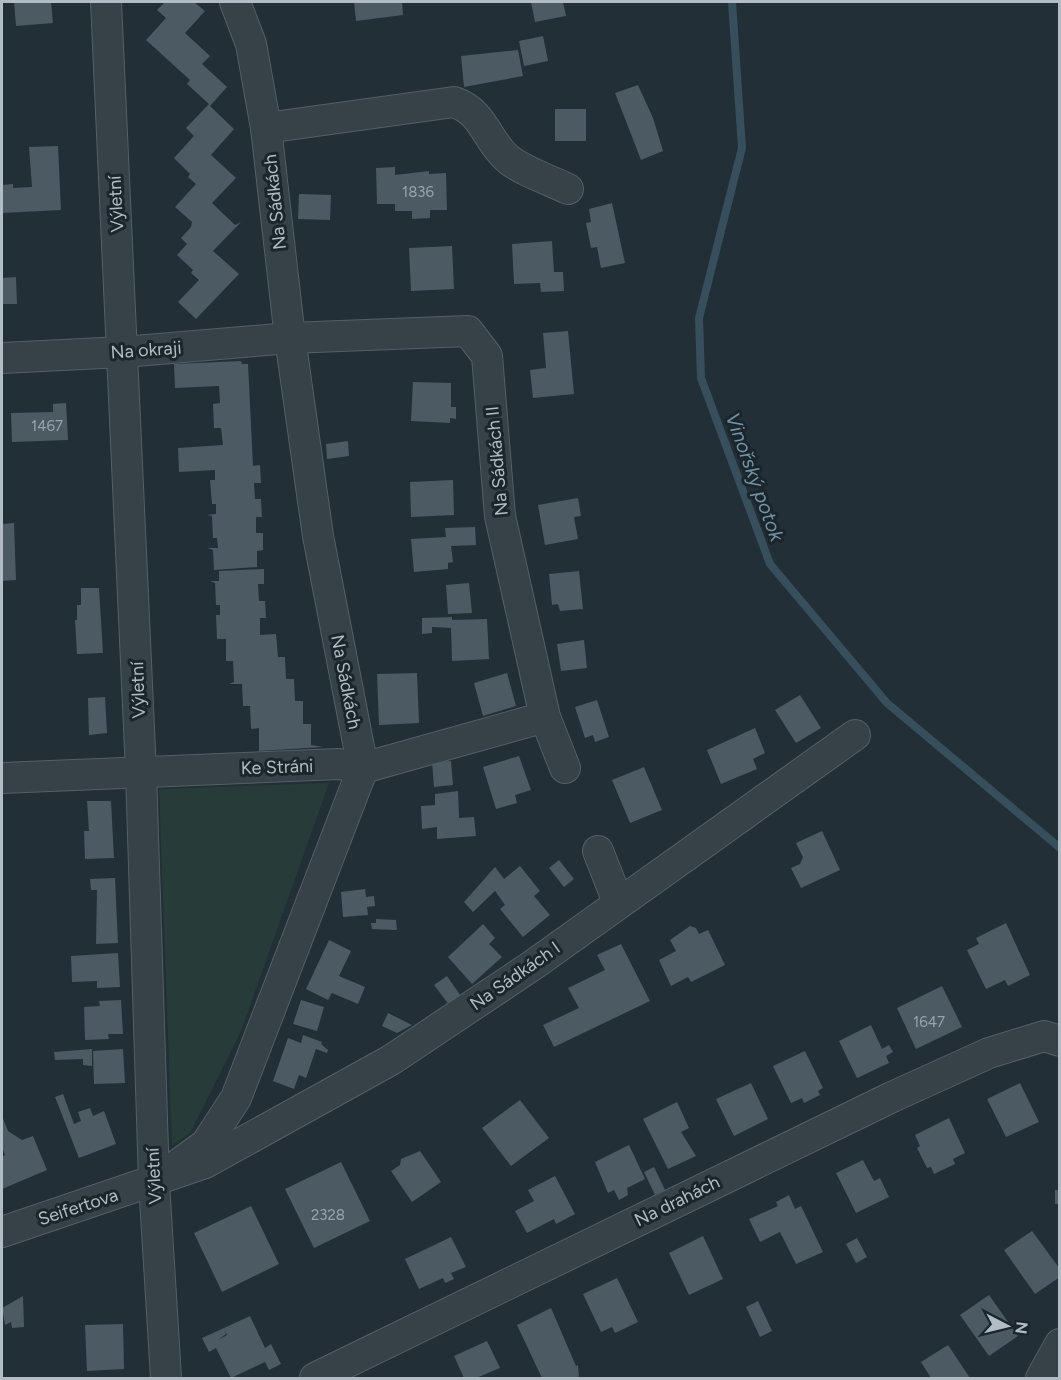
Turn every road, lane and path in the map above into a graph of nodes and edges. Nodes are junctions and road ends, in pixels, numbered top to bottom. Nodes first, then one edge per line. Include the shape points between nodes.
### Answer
1 (106, 2) edge
2 (235, 2) edge
3 (266, 128) junction
4 (568, 189) dead end
5 (290, 338) junction
6 (123, 352) junction
7 (2, 358) edge
8 (545, 717) junction
9 (855, 735) dead end
10 (363, 768) junction
11 (565, 768) dead end
12 (141, 772) junction
13 (2, 778) edge
14 (598, 851) dead end
15 (618, 902) junction
16 (1052, 1038) edge
17 (154, 1182) junction
18 (2, 1232) edge
19 (1059, 1344) edge
20 (166, 1378) edge
21 (315, 1378) edge
22 (1041, 1378) edge

1 - 6 street, Výletní
2 - 3 street, Na Sádkách via 251,44
3 - 4 street, Na Sádkách via 453,102 480,118 501,153 511,161
3 - 5 street, Na Sádkách
5 - 6 street, Na okraji
5 - 8 street, Na Sádkách II via 468,331 487,356 500,516
5 - 10 street, Na Sádkách via 318,536
6 - 7 street, Na okraji
6 - 12 street, Výletní
8 - 10 street, Ke Stráni
8 - 11 street, Na Sádkách II
9 - 15 street, Na Sádkách I
10 - 12 street, Ke Stráni via 339,764
10 - 17 street via 236,1098 206,1144
12 - 13 street, Ke Stráni
12 - 17 street, Výletní
14 - 15 street
15 - 17 street, Na Sádkách I via 533,965 391,1060 205,1163
16 - 21 street, Na drahách via 989,1053 892,1097
17 - 18 street, Seifertova
17 - 20 street, Výletní
19 - 22 street

